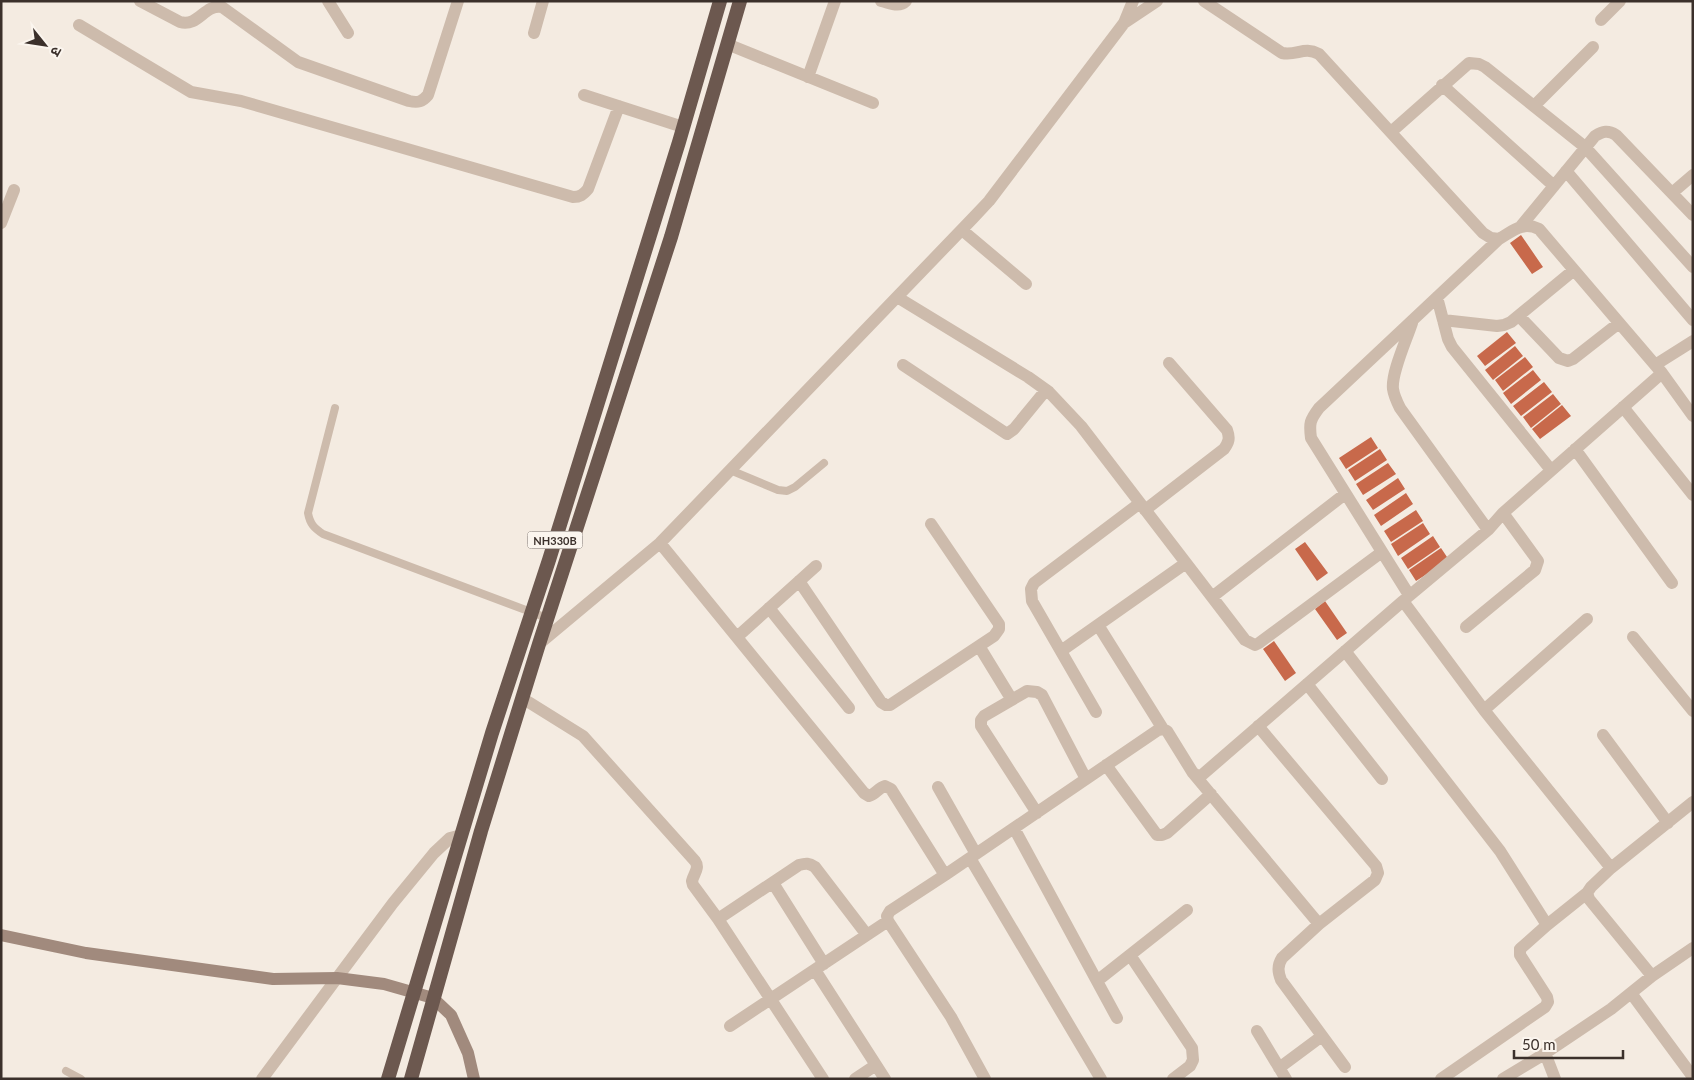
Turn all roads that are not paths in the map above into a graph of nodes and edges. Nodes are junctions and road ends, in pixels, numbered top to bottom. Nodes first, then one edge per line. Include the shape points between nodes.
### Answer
1 (140, 1) edge
2 (328, 1) edge
3 (458, 1) edge
4 (543, 1) edge
5 (720, 1) edge
6 (740, 1) edge
7 (835, 1) edge
8 (882, 1) edge
9 (906, 1) edge
10 (1133, 1) edge
11 (1157, 1) edge
12 (1204, 1) edge
13 (1620, 1) edge
14 (1601, 20) dead end
15 (1124, 23) junction
16 (79, 25) dead end
17 (348, 33) dead end
18 (534, 33) dead end
19 (727, 44) junction
20 (1593, 47) dead end
21 (808, 77) junction
22 (1442, 85) junction
23 (584, 95) dead end
24 (873, 103) dead end
25 (619, 106) junction
26 (1534, 106) junction
27 (683, 127) junction
28 (1391, 132) junction
29 (1585, 147) junction
30 (1566, 171) junction
31 (1693, 175) edge
32 (1554, 186) junction
33 (14, 190) dead end
34 (1672, 193) junction
35 (1693, 215) edge
36 (1, 223) edge
37 (1521, 226) junction
38 (962, 230) junction
39 (1499, 239) junction
40 (1693, 268) edge
41 (1574, 270) junction
42 (1026, 284) dead end
43 (897, 297) junction
44 (1437, 297) junction
45 (1519, 316) junction
46 (1413, 320) junction
47 (1443, 320) junction
48 (1693, 320) edge
49 (1619, 323) junction
50 (1693, 341) edge
51 (1169, 363) dead end
52 (903, 365) dead end
53 (1658, 369) junction
54 (1046, 390) junction
55 (1623, 407) junction
56 (335, 408) dead end
57 (1693, 416) edge
58 (1575, 449) junction
59 (824, 463) dead end
60 (730, 470) junction
61 (1551, 470) junction
62 (1346, 494) junction
63 (1693, 495) edge
64 (1142, 506) junction
65 (1503, 512) junction
66 (931, 524) dead end
67 (1488, 530) junction
68 (660, 543) junction
69 (1382, 552) junction
70 (1186, 563) junction
71 (816, 566) dead end
72 (799, 581) junction
73 (1672, 583) dead end
74 (1212, 597) junction
75 (1406, 598) junction
76 (769, 608) junction
77 (531, 613) junction
78 (547, 618) junction
79 (1587, 619) dead end
80 (1098, 626) junction
81 (1466, 627) dead end
82 (738, 637) junction
83 (1634, 637) dead end
84 (539, 644) junction
85 (979, 646) junction
86 (1061, 651) junction
87 (1345, 651) junction
88 (1307, 684) junction
89 (522, 698) junction
90 (1012, 700) junction
91 (849, 708) dead end
92 (1484, 710) junction
93 (1693, 711) edge
94 (1096, 712) dead end
95 (1258, 726) junction
96 (1163, 729) junction
97 (1603, 736) dead end
98 (1106, 765) junction
99 (1193, 773) junction
100 (1086, 779) junction
101 (1382, 779) dead end
102 (938, 787) dead end
103 (1211, 794) junction
104 (1691, 807) edge
105 (1036, 812) junction
106 (1668, 823) junction
107 (1014, 828) junction
108 (462, 835) junction
109 (973, 856) junction
110 (1611, 868) junction
111 (945, 875) junction
112 (773, 883) junction
113 (1587, 893) junction
114 (1187, 910) dead end
115 (718, 919) junction
116 (888, 921) junction
117 (1319, 924) junction
118 (1546, 925) junction
119 (1, 935) edge
120 (867, 935) junction
121 (1693, 948) edge
122 (1130, 955) junction
123 (819, 967) junction
124 (1652, 976) junction
125 (337, 978) junction
126 (1097, 981) junction
127 (414, 992) junction
128 (1631, 993) junction
129 (433, 998) junction
130 (771, 999) junction
131 (1117, 1018) dead end
132 (730, 1026) dead end
133 (1257, 1031) dead end
134 (1322, 1036) junction
135 (1545, 1053) junction
136 (876, 1065) junction
137 (1346, 1068) dead end
138 (66, 1071) dead end
139 (1282, 1073) edge
140 (1693, 1076) edge
141 (1509, 1077) edge
142 (81, 1079) edge
143 (262, 1079) edge
144 (388, 1079) edge
145 (411, 1079) edge
146 (474, 1079) edge
147 (823, 1079) edge
148 (855, 1079) edge
149 (884, 1079) edge
150 (985, 1079) edge
151 (1101, 1079) edge
152 (1172, 1079) edge
153 (1441, 1079) edge
154 (1555, 1079) edge

1 - 3 street via 186,24 217,6 222,7 298,62 416,102 428,95
2 - 17 street
4 - 18 street
5 - 27 highway, NH330B
6 - 19 highway, NH330B
7 - 21 street
8 - 9 street via 898,5
10 - 15 street
11 - 15 street
12 - 28 street via 1282,53 1312,50 1320,54
13 - 14 street
15 - 38 street via 989,201
16 - 25 street via 191,92 241,101 573,197 584,194 588,189
19 - 21 street
19 - 78 highway, NH330B via 671,237
20 - 26 street
21 - 24 street
22 - 26 street via 1468,63 1479,64
22 - 28 street
22 - 32 street
23 - 25 street
25 - 27 street
26 - 29 street
27 - 77 highway, NH330B
28 - 39 street via 1483,232
29 - 30 street
29 - 34 street via 1602,132 1616,134
29 - 40 street
30 - 32 street
30 - 48 street
31 - 34 street
32 - 37 street
33 - 36 street
34 - 35 street
37 - 39 street
37 - 41 street via 1539,228
38 - 42 street
38 - 43 street
39 - 44 street
41 - 45 street
41 - 49 street
43 - 54 street
43 - 60 street
44 - 46 street
44 - 47 street
45 - 47 street via 1497,326
45 - 49 street via 1559,358 1568,361
46 - 62 street via 1312,417 1309,425 1311,438
46 - 67 street via 1394,374 1395,398
47 - 61 street via 1452,347
49 - 53 street
50 - 53 street
51 - 64 street via 1230,437 1224,449
52 - 54 street via 1007,434
53 - 55 street
53 - 57 street
54 - 64 street via 1081,426
55 - 58 street
55 - 63 street
56 - 77 lane via 308,513 314,528
58 - 61 street
58 - 73 street
59 - 60 lane via 787,491
60 - 68 street
61 - 65 street
62 - 69 street
62 - 74 street
64 - 70 street
64 - 86 street via 1031,589 1032,601
65 - 67 street
65 - 81 street via 1538,566
66 - 85 street via 999,624 997,633
67 - 75 street
68 - 82 street
68 - 84 street
69 - 74 street via 1255,644 1245,640
69 - 75 street
70 - 74 street
70 - 80 street
71 - 72 street
72 - 76 street
72 - 85 street via 886,705
75 - 87 street
75 - 92 street
76 - 82 street
76 - 91 street
77 - 78 lane
77 - 108 highway, NH330B
78 - 84 highway, NH330B
79 - 92 street
80 - 86 street
80 - 96 street
82 - 111 street via 864,793 873,795 879,787 885,786 891,789
83 - 93 street
84 - 89 highway, NH330B
85 - 90 street
86 - 94 street
87 - 88 street
87 - 118 street via 1500,851
88 - 95 street
88 - 101 street
89 - 115 street via 584,736 689,853 698,864 693,885
89 - 129 highway, NH330B
90 - 100 street via 1032,690 1042,695
90 - 105 street via 984,716 981,726
92 - 110 street
95 - 99 street via 1202,775
95 - 117 street via 1376,866 1375,880
96 - 98 street
96 - 99 street
97 - 106 street
98 - 100 street
98 - 103 street via 1157,835 1167,832
99 - 103 street
100 - 105 street
102 - 109 street
103 - 117 street
104 - 106 street
105 - 107 street
106 - 110 street
107 - 109 street
107 - 126 street
108 - 125 street via 450,838 434,854
108 - 127 highway, NH330B
109 - 111 street
109 - 151 street
110 - 113 street
111 - 116 street via 890,911
112 - 115 street
112 - 120 street via 799,865 811,864
112 - 123 street
113 - 118 street
113 - 124 street
114 - 122 street
115 - 130 street
116 - 120 street
116 - 150 street via 951,1018
117 - 134 street via 1282,958 1278,972
118 - 153 street via 1520,949 1520,955 1547,997 1545,1007
119 - 125 main road via 86,953 273,979
120 - 123 street
121 - 124 street
122 - 126 street
122 - 152 street via 1192,1048 1194,1060
123 - 130 street
123 - 136 street
124 - 128 street
125 - 127 main road via 384,984
125 - 143 street
126 - 131 street
127 - 129 main road
127 - 144 highway, NH330B
128 - 135 street
128 - 140 street
129 - 145 highway, NH330B
129 - 146 main road via 451,1016 468,1053
130 - 132 street
130 - 147 street
133 - 139 street
134 - 137 street
134 - 139 street
135 - 141 street
135 - 154 street
136 - 148 street
136 - 149 street
138 - 142 lane

